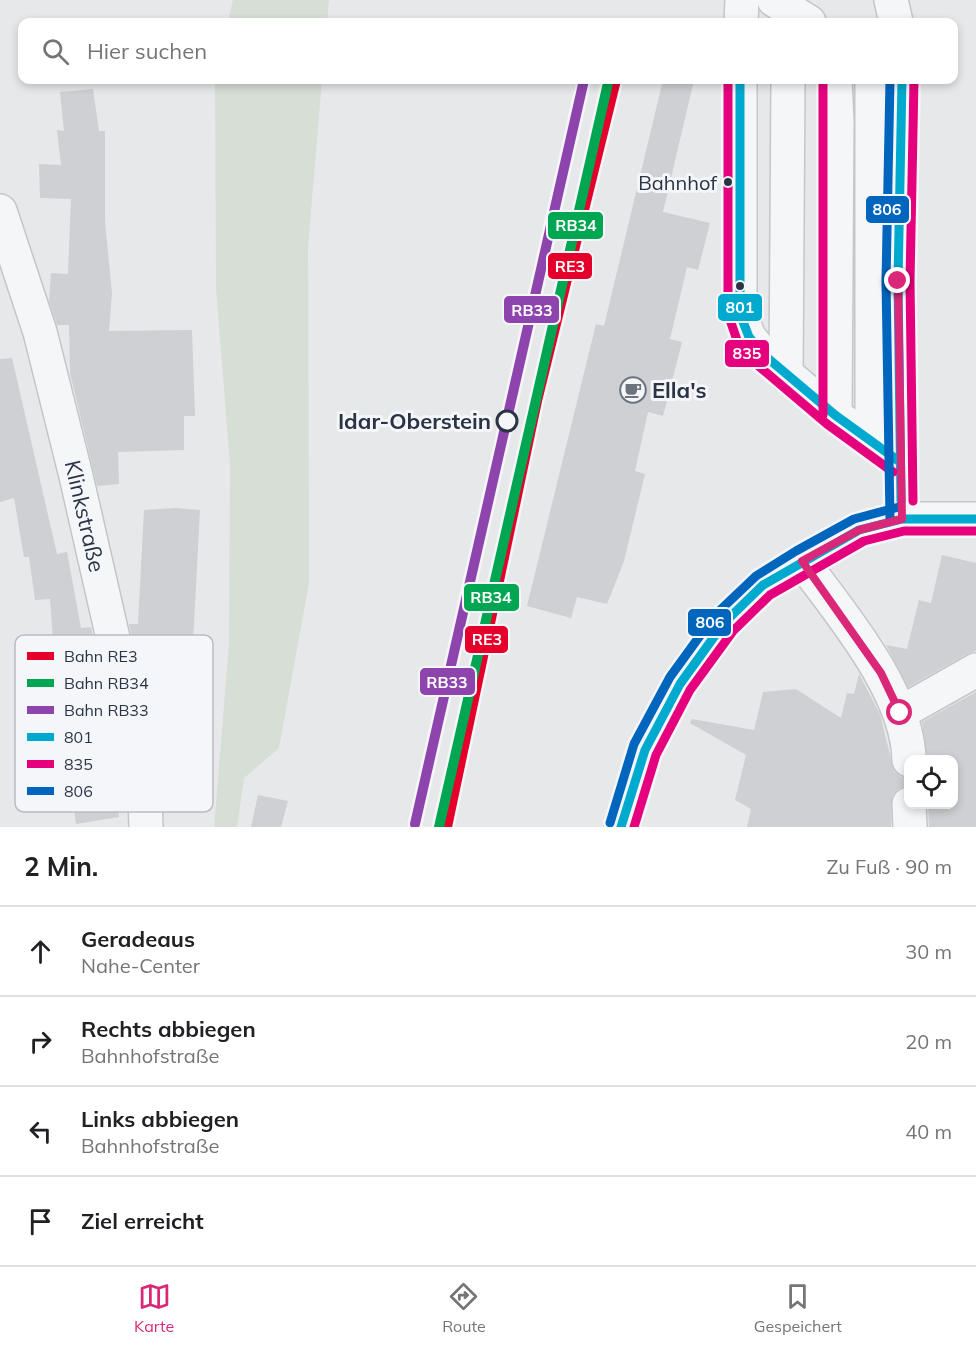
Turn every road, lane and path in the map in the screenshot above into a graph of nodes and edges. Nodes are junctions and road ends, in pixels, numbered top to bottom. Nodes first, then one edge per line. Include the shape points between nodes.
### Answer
1 (742, 0) edge
2 (891, 0) edge
3 (778, 9) edge
4 (741, 18) edge
5 (799, 18) edge
6 (895, 18) edge
7 (740, 84) edge
8 (788, 84) edge
9 (835, 84) edge
10 (872, 84) edge
11 (902, 84) edge
12 (0, 211) edge
13 (786, 375) junction
14 (835, 415) junction
15 (872, 442) junction
16 (900, 462) junction
17 (966, 518) edge
18 (902, 519) junction
19 (802, 561) junction
20 (112, 635) edge
21 (976, 670) edge
22 (900, 713) junction
23 (908, 755) edge
24 (909, 809) edge
25 (146, 812) edge
26 (146, 827) edge
27 (621, 827) edge
28 (910, 827) edge

1 - 4 street
2 - 6 street
3 - 5 street
7 - 13 street via 740,314 749,337
8 - 13 street
9 - 14 street
10 - 15 street
11 - 16 street
12 - 20 street, Klinkstraße via 40,332
13 - 14 street
14 - 15 street
15 - 16 street
16 - 18 street
17 - 18 street
18 - 19 street via 859,530
19 - 22 street via 881,673
19 - 27 street via 763,585 724,622 680,684 645,750
21 - 22 street
22 - 23 street
24 - 28 street
25 - 26 street, Klinkstraße

